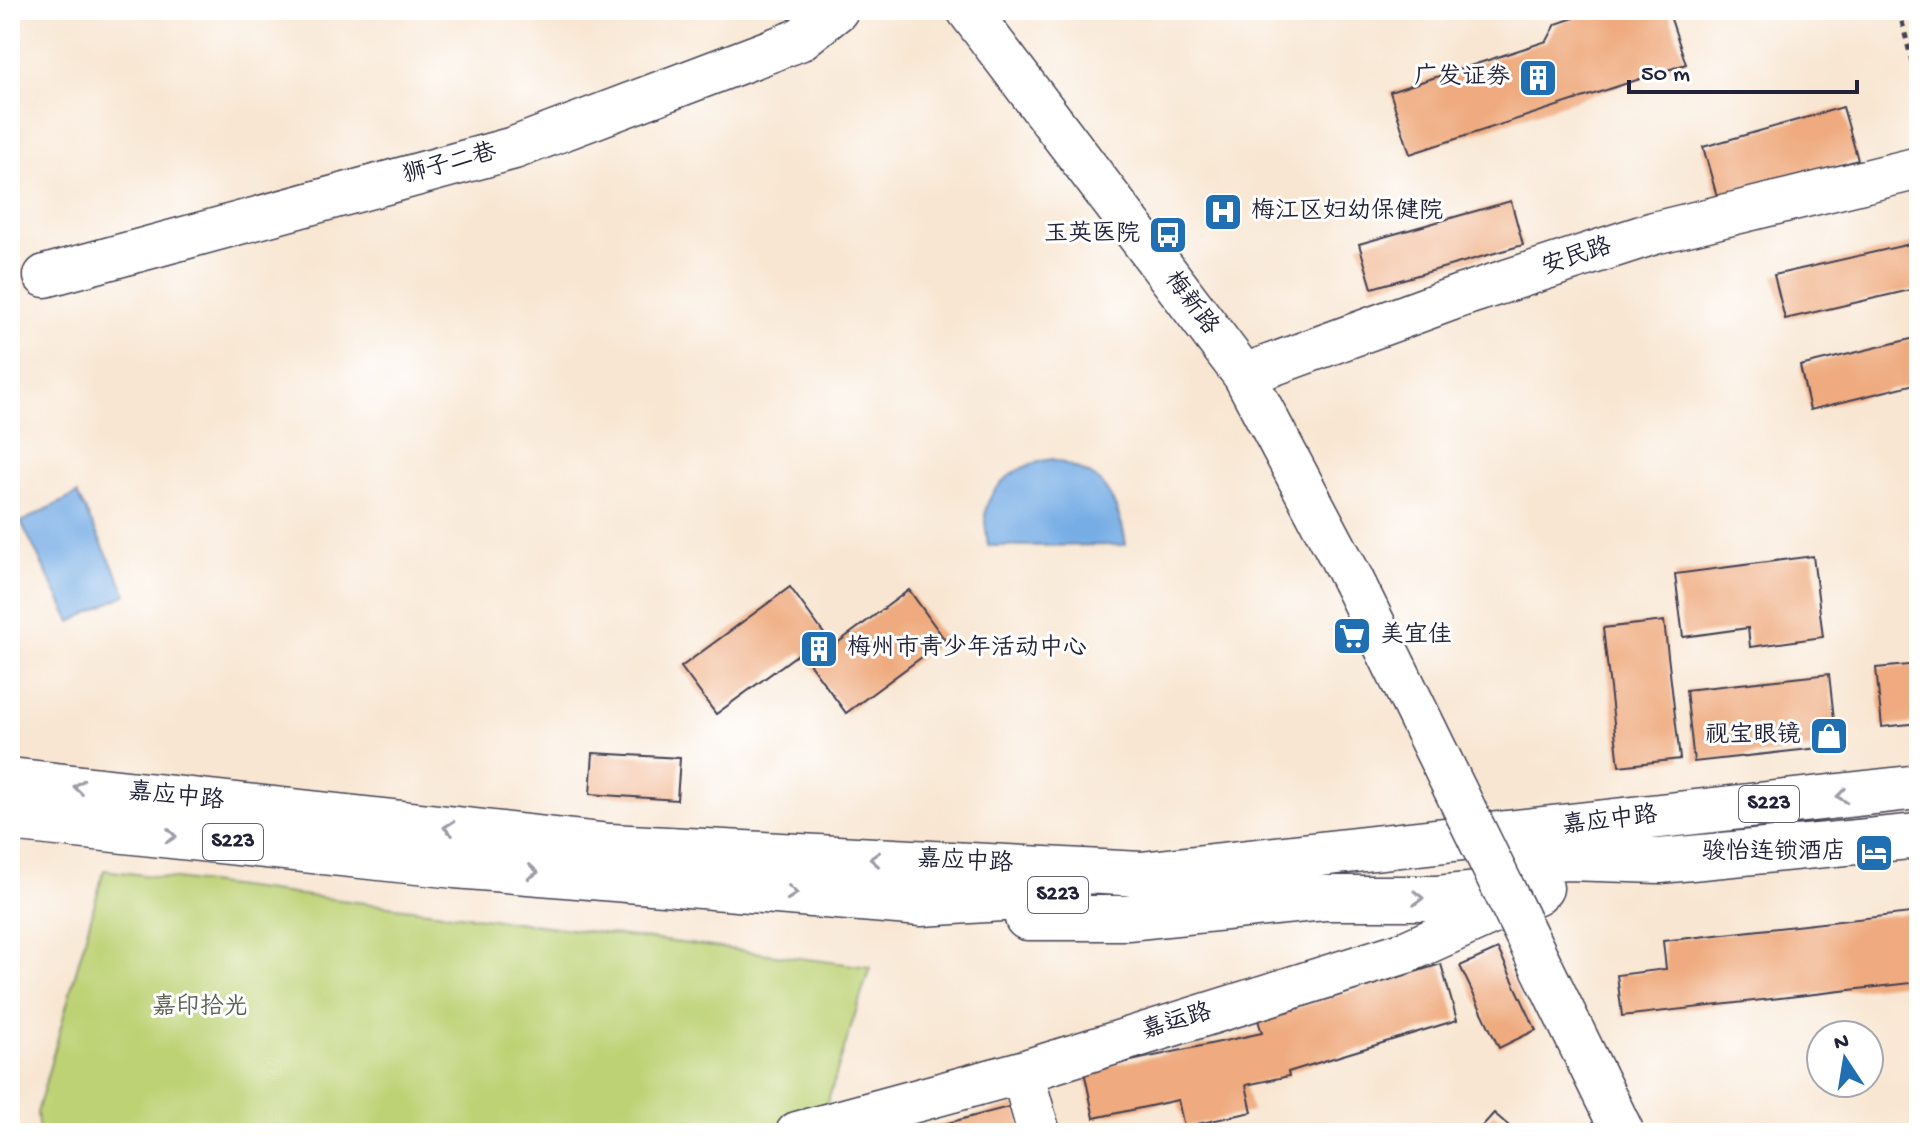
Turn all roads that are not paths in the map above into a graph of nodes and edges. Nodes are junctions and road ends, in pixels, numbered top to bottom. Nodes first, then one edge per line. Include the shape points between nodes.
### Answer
1 (837, 10) edge
2 (968, 10) edge
3 (1919, 168) edge
4 (45, 276) dead end
5 (1244, 375) junction
6 (10, 780) edge
7 (1919, 787) edge
8 (10, 819) edge
9 (1919, 836) edge
10 (1660, 861) junction
11 (1547, 888) junction
12 (922, 904) junction
13 (1022, 1072) junction
14 (797, 1133) edge
15 (1039, 1133) edge
16 (1623, 1133) edge

1 - 4 street, 狮子二巷 via 799,40 514,148
2 - 5 street, 梅新路
3 - 5 street, 安民路 via 1654,233
5 - 16 street, 梅新路, bridge via 1352,579
7 -> 6 main road, 嘉应中路 / S223 via 1618,821 1509,808 1434,812 1258,839 1009,865 610,846
8 -> 12 main road, 嘉应中路 / S223 via 455,866
9 - 10 main road, 嘉应中路 / S223
10 - 11 main road
10 - 12 main road, 嘉应中路 / S223 via 1568,858
12 -> 11 main road via 1012,918 1127,918 1324,898 1437,898
11 - 13 street, 嘉运路 via 1406,952
13 - 14 street, 嘉运路
13 - 15 street

